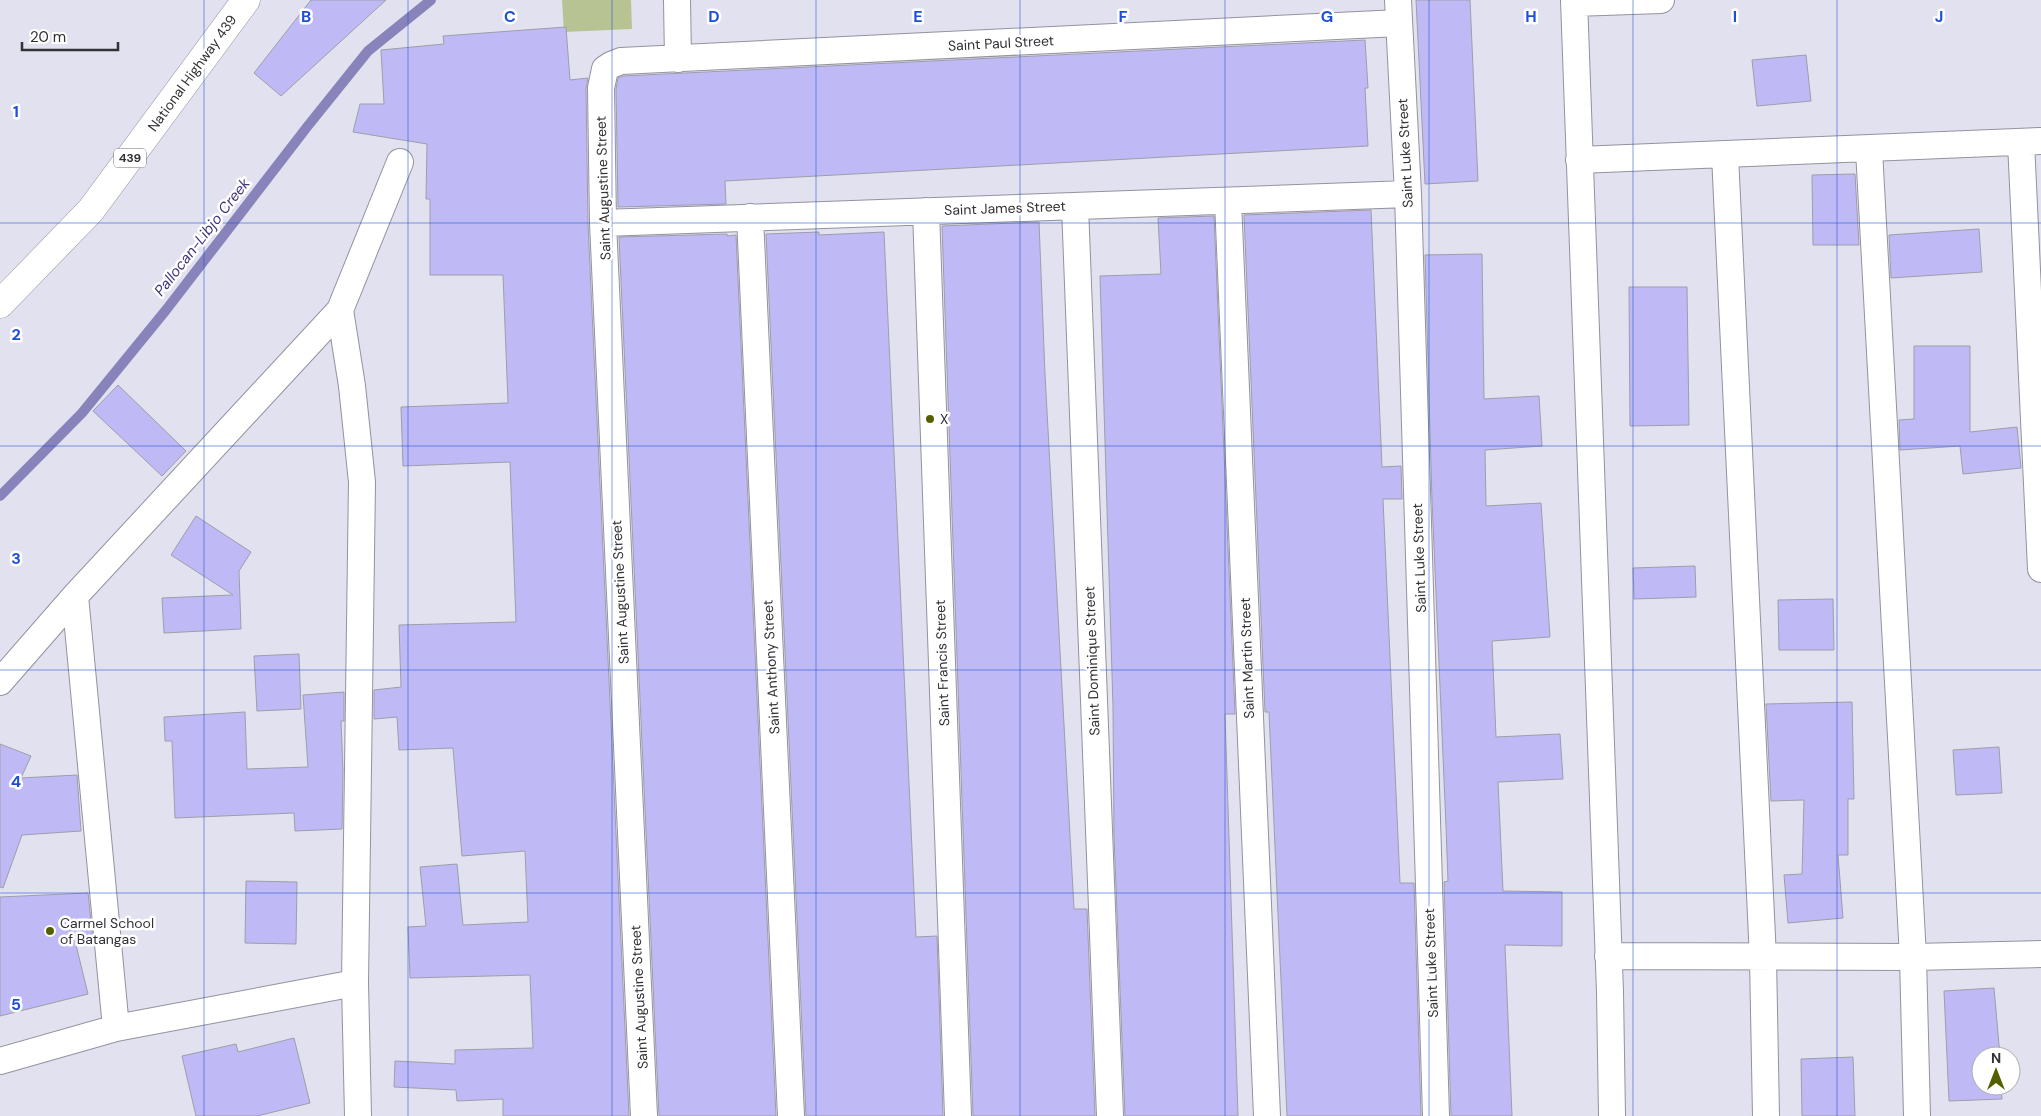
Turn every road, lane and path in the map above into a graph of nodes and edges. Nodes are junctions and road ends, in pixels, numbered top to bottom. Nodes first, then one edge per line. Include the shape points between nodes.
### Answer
1 (246, 0) edge
2 (677, 0) edge
3 (1662, 0) edge
4 (1574, 2) edge
5 (1399, 12) edge
6 (678, 59) junction
7 (605, 69) joint
8 (2031, 142) edge
9 (1869, 150) junction
10 (1725, 156) junction
11 (1579, 160) junction
12 (400, 162) dead end
13 (1408, 194) junction
14 (1228, 201) junction
15 (1075, 206) junction
16 (926, 211) junction
17 (750, 217) junction
18 (603, 223) junction
19 (0, 304) edge
20 (340, 310) junction
21 (2041, 569) edge
22 (75, 596) junction
23 (0, 682) edge
24 (2041, 954) edge
25 (1608, 956) junction
26 (1913, 957) junction
27 (1763, 958) junction
28 (355, 983) junction
29 (116, 1028) junction
30 (0, 1061) edge
31 (358, 1116) edge
32 (644, 1116) edge
33 (791, 1116) edge
34 (958, 1116) edge
35 (1110, 1116) edge
36 (1266, 1116) edge
37 (1436, 1116) edge
38 (1612, 1116) edge
39 (1766, 1116) edge
40 (1917, 1116) edge

1 - 19 main road, National Highway 439 / 439 via 91,210
2 - 6 street
3 - 4 street
4 - 11 street
5 - 6 street, Saint Paul Street
5 - 13 street, Saint Luke Street
6 - 7 street, Saint Paul Street via 622,62
7 - 18 street, Saint Augustine Street via 601,88
8 - 9 street
8 - 21 street
9 - 10 street
9 - 26 street
10 - 11 street
10 - 27 street
11 - 25 street
12 - 20 street
13 - 14 street, Saint James Street
13 - 37 street, Saint Luke Street
14 - 15 street, Saint James Street
14 - 36 street, Saint Martin Street
15 - 16 street, Saint James Street
15 - 35 street, Saint Dominique Street
16 - 17 street, Saint James Street
16 - 34 street, Saint Francis Street
17 - 18 street, Saint James Street
17 - 33 street, Saint Anthony Street
18 - 32 street, Saint Augustine Street
20 - 22 street
20 - 28 street via 362,482
22 - 23 street
22 - 29 street
24 - 26 street
25 - 27 street
25 - 38 street
26 - 27 street
26 - 40 street
27 - 39 street
28 - 29 street
28 - 31 street
29 - 30 street

